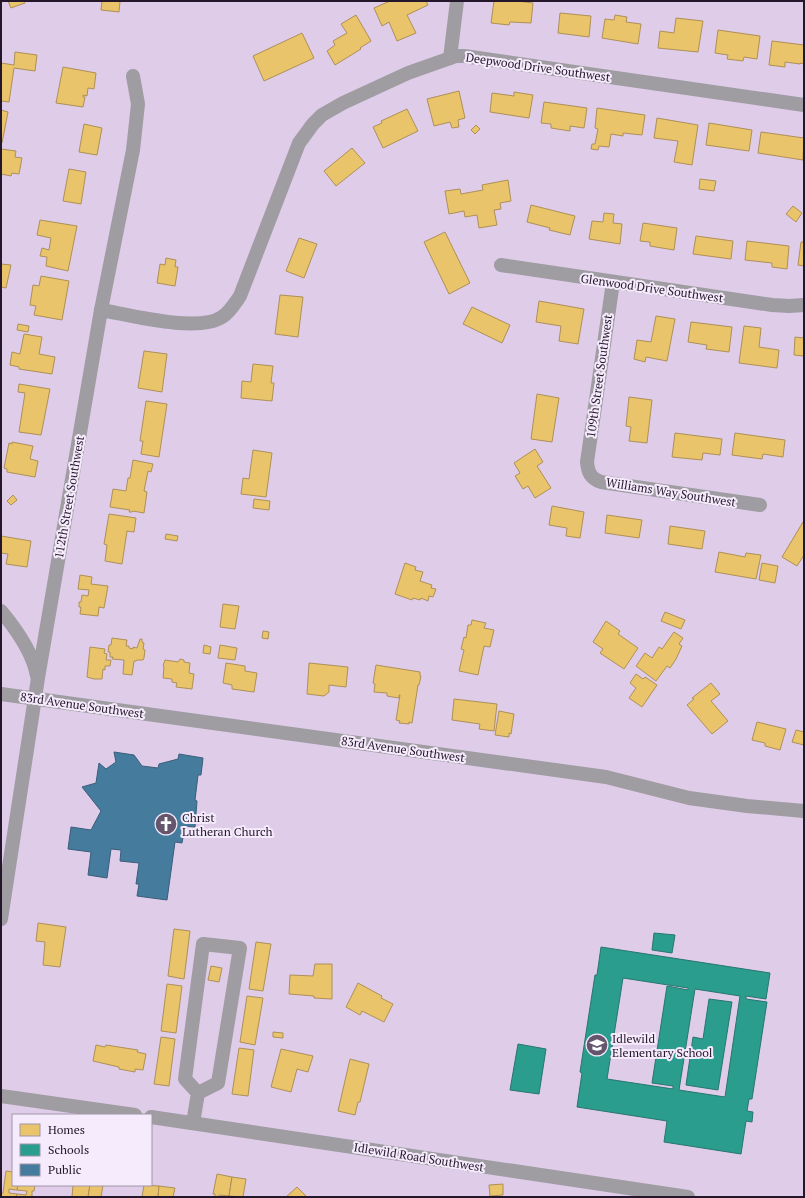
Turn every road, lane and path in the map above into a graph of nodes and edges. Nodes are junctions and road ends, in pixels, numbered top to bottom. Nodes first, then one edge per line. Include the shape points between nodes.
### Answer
1 (458, 1) edge
2 (450, 58) junction
3 (133, 76) dead end
4 (804, 105) edge
5 (501, 265) dead end
6 (613, 282) junction
7 (804, 305) edge
8 (101, 310) junction
9 (588, 470) joint
10 (760, 505) dead end
11 (1, 612) edge
12 (38, 678) junction
13 (1, 694) edge
14 (36, 699) junction
15 (804, 811) edge
16 (1, 919) edge
17 (198, 1093) junction
18 (1, 1096) edge
19 (128, 1114) edge
20 (152, 1117) edge
21 (193, 1123) junction
22 (688, 1197) edge

1 - 2 street
2 - 4 street, Deepwood Drive Southwest via 464,56
2 - 8 street, Deepwood Drive Southwest via 408,73 350,100 322,115 313,124 299,143 240,296 222,317 199,324 179,323
3 - 8 street, 112th Street Southwest via 138,104 133,150
5 - 6 street, Glenwood Drive Southwest
6 - 7 street, Glenwood Drive Southwest via 772,305
6 - 9 street, 109th Street Southwest via 587,462
8 - 12 street, 112th Street Southwest
9 - 10 street, Williams Way Southwest via 592,477 601,482
11 - 12 street via 32,658
12 - 14 street, 112th Street Southwest
13 - 14 street, 83rd Avenue Southwest
14 - 15 street, 83rd Avenue Southwest via 606,777 690,798
14 - 16 street, 112th Street Southwest
17 - 17 street via 218,1083 240,948 203,944 185,1079
17 - 21 street
18 - 19 street
20 - 21 street, Idlewild Road Southwest
21 - 22 street, Idlewild Road Southwest

